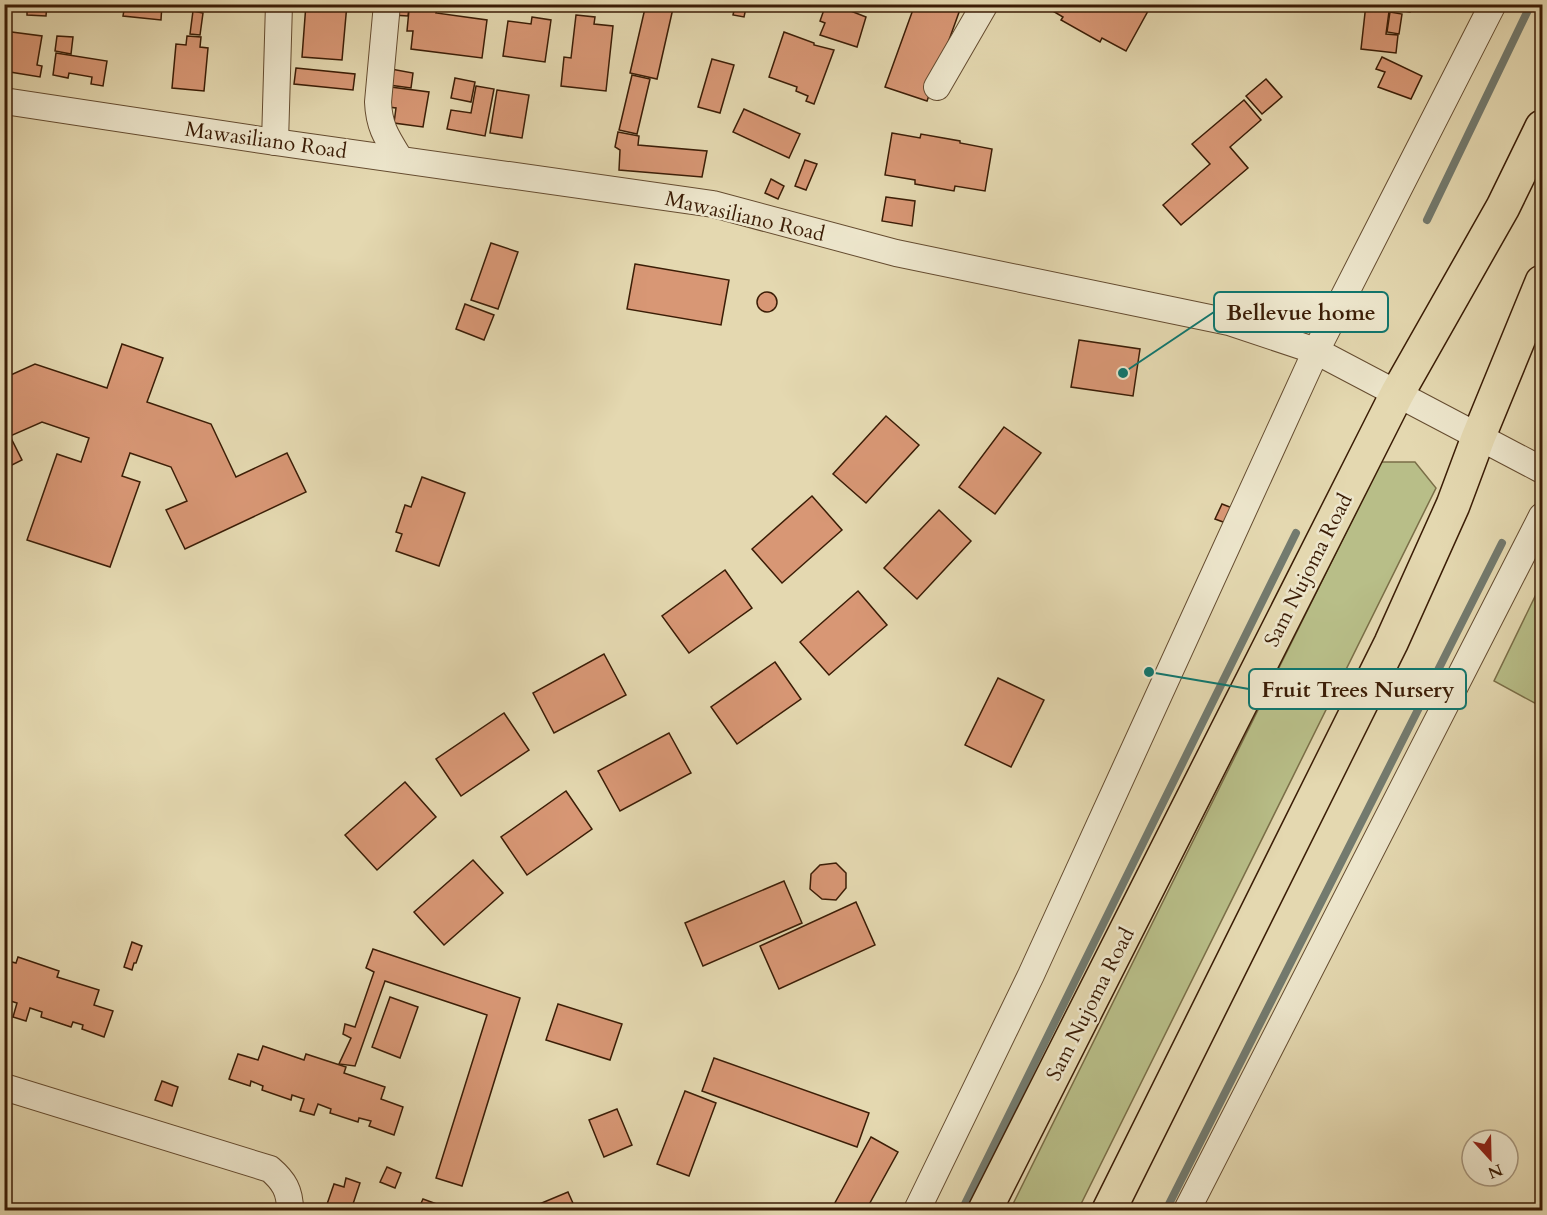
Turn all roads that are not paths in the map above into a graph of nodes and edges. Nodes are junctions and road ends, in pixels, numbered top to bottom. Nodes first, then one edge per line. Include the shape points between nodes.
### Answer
1 (279, 4) edge
2 (387, 4) edge
3 (985, 4) edge
4 (1493, 4) edge
5 (937, 87) dead end
6 (4, 101) edge
7 (1542, 127) edge
8 (275, 142) junction
9 (399, 159) junction
10 (1542, 282) edge
11 (1316, 351) junction
12 (1397, 394) junction
13 (1478, 438) junction
14 (1542, 470) edge
15 (1542, 516) edge
16 (4, 1087) edge
17 (290, 1210) edge
18 (917, 1210) edge
19 (986, 1210) edge
20 (1109, 1210) edge
21 (1188, 1210) edge

1 - 8 street
2 - 9 street via 378,117 381,130
3 - 5 street
4 - 11 street
6 - 8 street, Mawasiliano Road
7 - 12 main road, Sam Nujoma Road via 1503,207
8 - 9 street, Mawasiliano Road
9 - 11 street, Mawasiliano Road via 713,204 896,253 1229,322
10 - 13 main road
11 - 12 street, Mawasiliano Road
11 - 18 street via 1031,975
12 - 13 street, Mawasiliano Road
12 - 19 main road, Sam Nujoma Road
13 - 14 street, Mawasiliano Road
13 - 20 main road via 1453,505 1391,644
15 - 21 street
16 - 17 street via 270,1168 283,1180 290,1196

